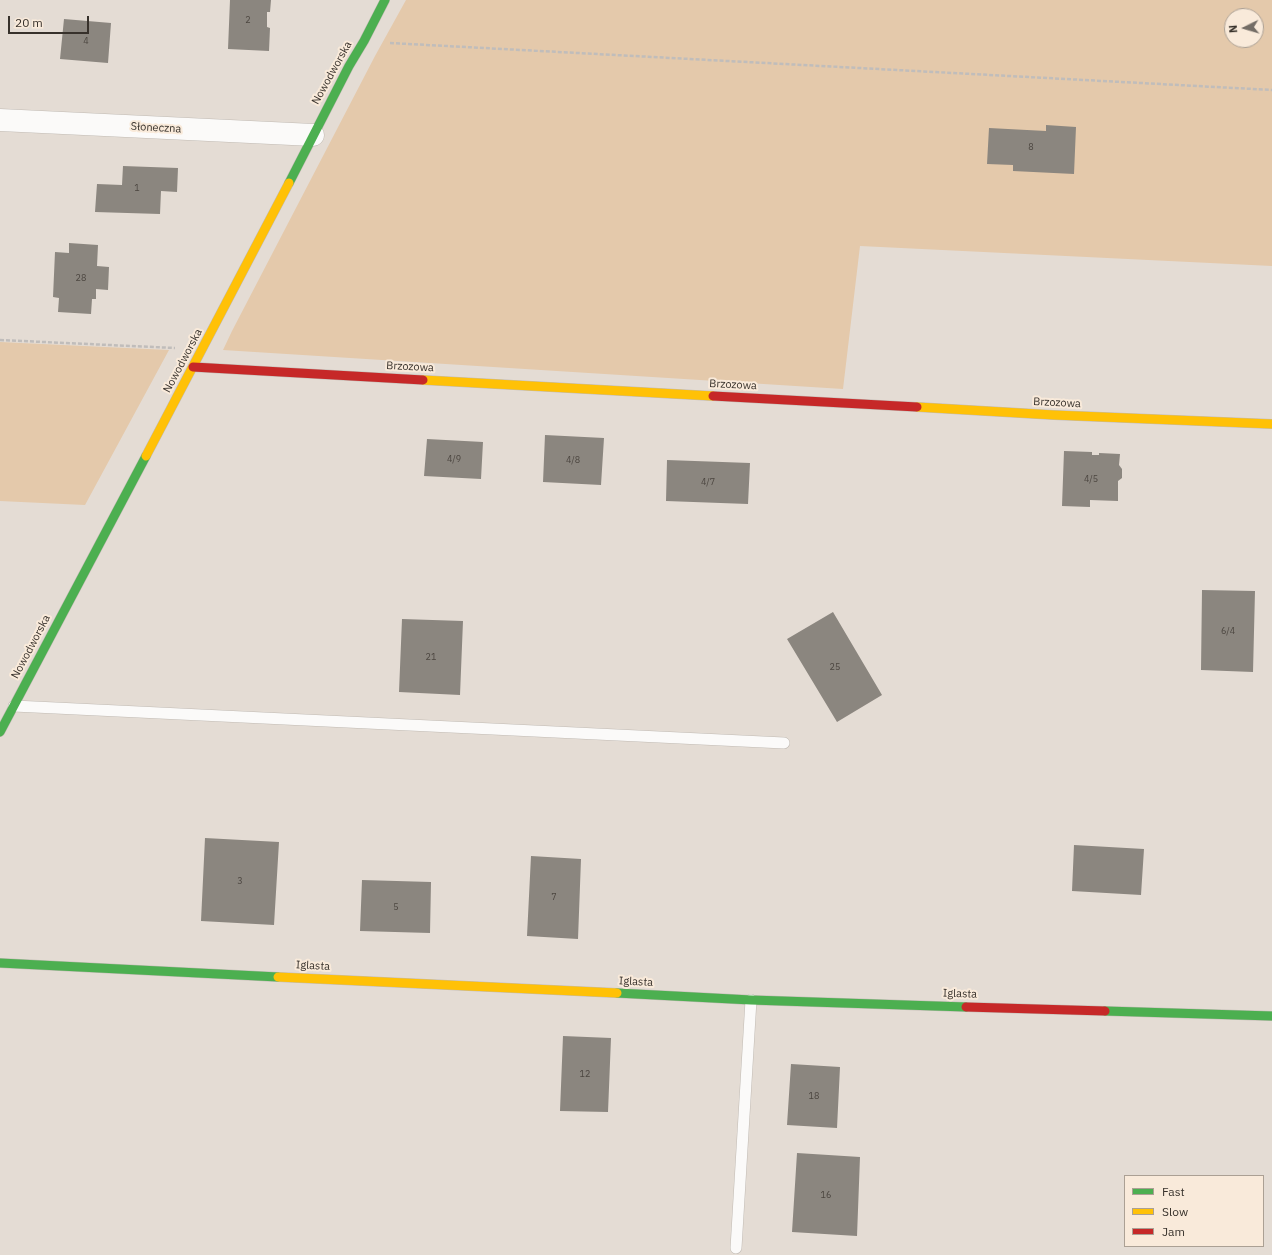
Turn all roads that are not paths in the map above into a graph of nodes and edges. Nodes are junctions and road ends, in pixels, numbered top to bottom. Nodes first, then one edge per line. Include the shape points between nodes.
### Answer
1 (385, 0) edge
2 (0, 120) edge
3 (313, 135) junction
4 (193, 368) junction
5 (1272, 424) edge
6 (14, 706) junction
7 (0, 732) edge
8 (784, 744) dead end
9 (0, 963) edge
10 (751, 1000) junction
11 (1272, 1016) edge
12 (736, 1248) dead end

1 - 3 street, Nowodworska
2 - 3 street, Słoneczna
3 - 4 street, Nowodworska
4 - 5 street, Brzozowa via 1054,415
4 - 6 street, Nowodworska
6 - 7 street, Nowodworska
6 - 8 lane
9 - 10 street, Iglasta
10 - 11 street, Iglasta
10 - 12 lane

